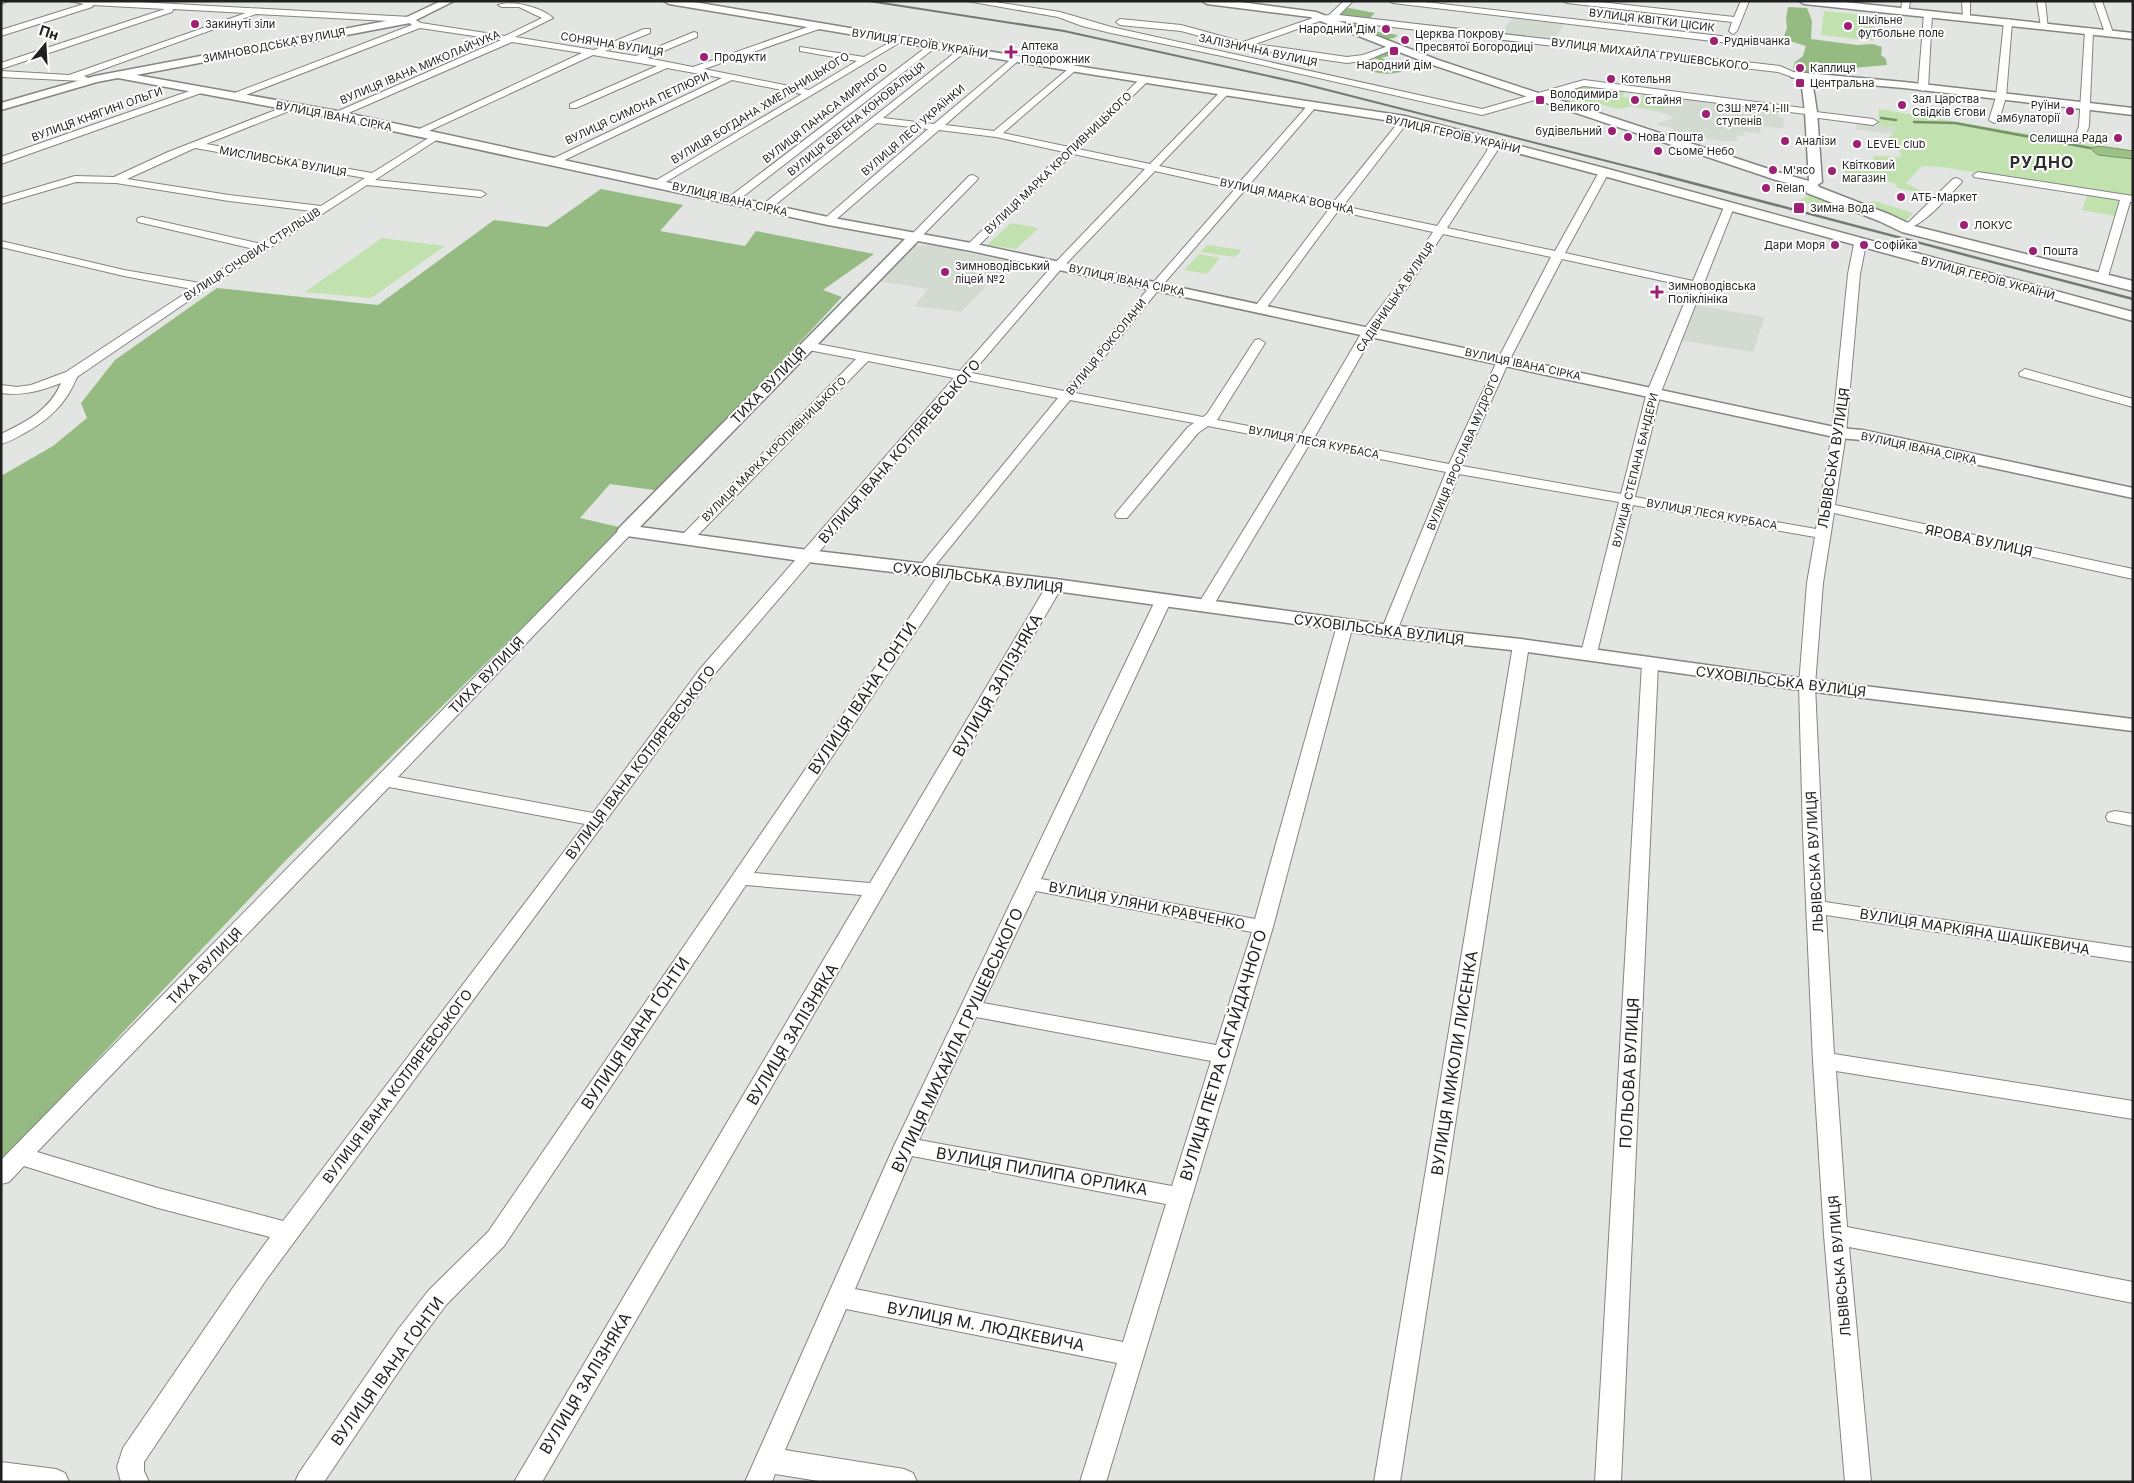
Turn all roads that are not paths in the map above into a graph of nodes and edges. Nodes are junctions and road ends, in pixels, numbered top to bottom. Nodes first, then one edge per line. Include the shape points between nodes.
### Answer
1 (73, 1) edge
2 (449, 1) edge
3 (669, 1) edge
4 (971, 1) edge
5 (1207, 1) edge
6 (1349, 1) edge
7 (1393, 1) edge
8 (1567, 1) edge
9 (1745, 1) edge
10 (1804, 1) edge
11 (1966, 1) edge
12 (2041, 1) edge
13 (2098, 1) edge
14 (98, 3) junction
15 (502, 5) dead end
16 (1905, 6) edge
17 (179, 7) junction
18 (257, 12) junction
19 (1928, 14) junction
20 (1060, 15) junction
21 (1328, 17) junction
22 (1967, 18) junction
23 (1738, 20) junction
24 (409, 21) junction
25 (2008, 22) junction
26 (819, 26) junction
27 (2045, 26) junction
28 (646, 31) dead end
29 (2089, 31) junction
30 (1, 33) edge
31 (2109, 33) junction
32 (694, 35) dead end
33 (2133, 36) edge
34 (509, 39) junction
35 (900, 40) junction
36 (933, 45) junction
37 (1244, 45) junction
38 (1394, 47) junction
39 (803, 49) dead end
40 (962, 50) junction
41 (1726, 51) junction
42 (594, 52) junction
43 (1222, 53) junction
44 (637, 59) junction
45 (1015, 59) junction
46 (864, 60) junction
47 (668, 64) junction
48 (1, 66) edge
49 (1073, 68) junction
50 (695, 70) junction
51 (1, 74) edge
52 (120, 75) junction
53 (71, 77) junction
54 (1801, 77) junction
55 (730, 78) junction
56 (95, 79) junction
57 (1144, 80) junction
58 (1923, 88) junction
59 (202, 90) junction
60 (810, 93) junction
61 (1224, 93) junction
62 (235, 96) junction
63 (2001, 97) junction
64 (1556, 102) junction
65 (573, 106) dead end
66 (1312, 106) junction
67 (2083, 106) junction
68 (1, 107) edge
69 (291, 107) junction
70 (2133, 112) edge
71 (337, 115) junction
72 (1811, 116) junction
73 (875, 120) junction
74 (1405, 120) junction
75 (1994, 120) dead end
76 (1873, 122) dead end
77 (1846, 126) dead end
78 (934, 127) junction
79 (418, 133) junction
80 (996, 134) junction
81 (435, 137) junction
82 (2079, 140) dead end
83 (1494, 142) junction
84 (194, 145) junction
85 (1072, 150) junction
86 (1, 160) edge
87 (554, 162) junction
88 (1153, 168) junction
89 (1604, 172) junction
90 (1978, 175) dead end
91 (973, 178) dead end
92 (369, 179) junction
93 (116, 180) junction
94 (1957, 181) dead end
95 (659, 183) junction
96 (1811, 185) junction
97 (1241, 187) junction
98 (481, 194) dead end
99 (2129, 198) edge
100 (732, 200) junction
101 (1, 201) edge
102 (766, 207) junction
103 (1336, 207) junction
104 (1729, 207) junction
105 (322, 209) junction
106 (142, 220) dead end
107 (828, 221) junction
108 (1902, 227) junction
109 (1440, 230) junction
110 (916, 236) junction
111 (1, 244) edge
112 (1860, 244) junction
113 (971, 247) junction
114 (262, 249) junction
115 (1557, 256) junction
116 (1058, 266) junction
117 (2103, 278) junction
118 (1696, 285) junction
119 (1156, 286) junction
120 (2133, 286) edge
121 (202, 287) junction
122 (1260, 308) junction
123 (2133, 317) edge
124 (1368, 332) junction
125 (1259, 343) dead end
126 (807, 346) junction
127 (864, 358) junction
128 (1503, 360) junction
129 (2025, 373) dead end
130 (71, 375) junction
131 (963, 376) junction
132 (1, 389) edge
133 (17, 391) junction
134 (1654, 392) junction
135 (1066, 395) junction
136 (1, 400) edge
137 (2133, 404) edge
138 (1206, 422) junction
139 (1839, 433) junction
140 (1, 440) edge
141 (1306, 441) junction
142 (1455, 469) junction
143 (2133, 493) edge
144 (1628, 499) junction
145 (1826, 507) junction
146 (1122, 515) dead end
147 (626, 531) junction
148 (1821, 534) junction
149 (684, 540) junction
150 (808, 556) junction
151 (924, 570) junction
152 (947, 573) junction
153 (2133, 574) edge
154 (1055, 585) junction
155 (1163, 602) junction
156 (1205, 606) junction
157 (1346, 625) junction
158 (1389, 631) junction
159 (1521, 644) junction
160 (1589, 653) junction
161 (1650, 664) junction
162 (1807, 685) junction
163 (2133, 725) edge
164 (384, 780) junction
165 (598, 820) junction
166 (740, 878) junction
167 (1030, 884) junction
168 (877, 890) junction
169 (1816, 907) junction
170 (1263, 927) junction
171 (2133, 955) edge
172 (972, 1008) junction
173 (1225, 1055) junction
174 (1824, 1061) junction
175 (2133, 1110) edge
176 (905, 1146) junction
177 (19, 1156) junction
178 (1, 1175) edge
179 (1179, 1197) junction
180 (287, 1232) junction
181 (1836, 1235) junction
182 (2133, 1293) edge
183 (841, 1297) junction
184 (1131, 1355) junction
185 (763, 1471) edge
186 (1, 1475) edge
187 (56, 1482) edge
188 (136, 1482) edge
189 (308, 1482) edge
190 (527, 1482) edge
191 (904, 1482) edge
192 (1092, 1482) edge
193 (1387, 1482) edge
194 (1608, 1482) edge
195 (1858, 1482) edge

1 - 14 street, СОНЯЧНА ВУЛИЦЯ
2 - 24 street, ЗИМНОВОДСЬКА ВУЛИЦЯ
3 - 26 street, ВУЛИЦЯ ГЕРОЇВ УКРАЇНИ
4 - 20 street, ЗАЛІЗНИЧНА ВУЛИЦЯ
5 - 21 street, ВУЛИЦЯ МИХАЙЛА ГРУШЕВСЬКОГО
6 - 21 street
7 - 41 street, ВУЛИЦЯ КВІТКИ ЦІСИК
8 - 23 street
9 - 23 street
10 - 16 street
11 - 22 street
12 - 27 street
13 - 31 street
14 - 17 street, СОНЯЧНА ВУЛИЦЯ
14 - 30 street
15 - 34 street, ВУЛИЦЯ ІВАНА МИКОЛАЙЧУКА via 520,4 549,18
16 - 19 street
17 - 18 street, СОНЯЧНА ВУЛИЦЯ
17 - 48 street
18 - 24 street, СОНЯЧНА ВУЛИЦЯ
18 - 53 street
19 - 22 street
19 - 58 street
20 - 37 street via 1181,28
20 - 43 street, ЗАЛІЗНИЧНА ВУЛИЦЯ via 1085,24
21 - 37 street
21 - 38 street via 1353,32
21 - 41 street, ВУЛИЦЯ МИХАЙЛА ГРУШЕВСЬКОГО
22 - 25 street
23 - 41 street
24 - 34 street, СОНЯЧНА ВУЛИЦЯ
24 - 52 street, ЗИМНОВОДСЬКА ВУЛИЦЯ
24 - 62 street
25 - 27 street
25 - 63 street
26 - 35 street, ВУЛИЦЯ ГЕРОЇВ УКРАЇНИ
26 - 50 street
27 - 29 street
28 - 42 street
29 - 31 street
29 - 67 street
31 - 33 street
32 - 44 street
34 - 42 street, СОНЯЧНА ВУЛИЦЯ
34 - 71 street, ВУЛИЦЯ ІВАНА МИКОЛАЙЧУКА
35 - 36 street, ВУЛИЦЯ ГЕРОЇВ УКРАЇНИ
35 - 46 street, ВУЛИЦЯ БОГДАНА ХМЕЛЬНИЦЬКОГО
36 - 40 street, ВУЛИЦЯ ГЕРОЇВ УКРАЇНИ
36 - 100 street, ВУЛИЦЯ ПАНАСА МИРНОГО
37 - 38 street via 1355,60
37 - 43 street
38 - 64 street
39 - 46 street
40 - 45 street, ВУЛИЦЯ ГЕРОЇВ УКРАЇНИ
40 - 73 street, ВУЛИЦЯ ЄВГЕНА КОНОВАЛЬЦЯ
41 - 54 street, ВУЛИЦЯ МИХАЙЛА ГРУШЕВСЬКОГО
42 - 44 street, СОНЯЧНА ВУЛИЦЯ
42 - 79 street
43 - 64 street, ЗАЛІЗНИЧНА ВУЛИЦЯ via 1482,112
44 - 47 street, СОНЯЧНА ВУЛИЦЯ
45 - 49 street, ВУЛИЦЯ ГЕРОЇВ УКРАЇНИ
45 - 78 street, ВУЛИЦЯ ЛЕСІ УКРАЇНКИ
46 - 60 street, ВУЛИЦЯ БОГДАНА ХМЕЛЬНИЦЬКОГО
47 - 50 street, СОНЯЧНА ВУЛИЦЯ
47 - 65 street
49 - 57 street, ВУЛИЦЯ ГЕРОЇВ УКРАЇНИ
49 - 80 street
50 - 55 street, СОНЯЧНА ВУЛИЦЯ
51 - 53 street
52 - 56 street, ЗИМНОВОДСЬКА ВУЛИЦЯ
52 - 59 street, ВУЛИЦЯ ІВАНА СІРКА
53 - 56 street
54 - 58 street via 1820,76
54 - 72 street
55 - 60 street, СОНЯЧНА ВУЛИЦЯ
55 - 87 street, ВУЛИЦЯ СИМОНА ПЕТЛЮРИ
56 - 68 street, ЗИМНОВОДСЬКА ВУЛИЦЯ
57 - 61 street, ВУЛИЦЯ ГЕРОЇВ УКРАЇНИ
57 - 85 street, ВУЛИЦЯ МАРКА КРОПИВНИЦЬКОГО
58 - 63 street
59 - 62 street, ВУЛИЦЯ ІВАНА СІРКА
59 - 86 street, ВУЛИЦЯ КНЯГИНІ ОЛЬГИ
60 - 95 street, ВУЛИЦЯ БОГДАНА ХМЕЛЬНИЦЬКОГО
61 - 66 street, ВУЛИЦЯ ГЕРОЇВ УКРАЇНИ
61 - 88 street, ВУЛИЦЯ ІВАНА КОТЛЯРЕВСЬКОГО
62 - 69 street, ВУЛИЦЯ ІВАНА СІРКА
63 - 67 street
63 - 75 street
64 - 72 street, ЗАЛІЗНИЧНА ВУЛИЦЯ via 1584,83
64 - 96 street
66 - 74 street, ВУЛИЦЯ ГЕРОЇВ УКРАЇНИ
66 - 97 street, ВУЛИЦЯ РОКСОЛАНИ
67 - 70 street
67 - 82 street via 2084,126
69 - 71 street, ВУЛИЦЯ ІВАНА СІРКА
69 - 84 street
71 - 79 street, ВУЛИЦЯ ІВАНА СІРКА
72 - 76 street
72 - 77 street
72 - 96 street via 1816,182
73 - 78 street, ВУЛИЦЯ МАРКА ВОВЧКА
73 - 102 street, ВУЛИЦЯ ЄВГЕНА КОНОВАЛЬЦЯ
74 - 83 street, ВУЛИЦЯ ГЕРОЇВ УКРАЇНИ
74 - 103 street
78 - 80 street, ВУЛИЦЯ МАРКА ВОВЧКА
78 - 107 street, ВУЛИЦЯ ЛЕСІ УКРАЇНКИ
79 - 81 street, ВУЛИЦЯ ІВАНА СІРКА
80 - 85 street, ВУЛИЦЯ МАРКА ВОВЧКА
81 - 87 street, ВУЛИЦЯ ІВАНА СІРКА
81 - 92 street, ВУЛИЦЯ СІЧОВИХ СТРІЛЬЦІВ
83 - 89 street, ВУЛИЦЯ ГЕРОЇВ УКРАЇНИ
83 - 109 street, САДІВНИЦЬКА ВУЛИЦЯ via 1492,151
84 - 92 street, МИСЛИВСЬКА ВУЛИЦЯ
84 - 93 street
85 - 88 street, ВУЛИЦЯ МАРКА ВОВЧКА
85 - 113 street, ВУЛИЦЯ МАРКА КРОПИВНИЦЬКОГО
87 - 95 street, ВУЛИЦЯ ІВАНА СІРКА
88 - 97 street, ВУЛИЦЯ МАРКА ВОВЧКА
88 - 116 street, ВУЛИЦЯ ІВАНА КОТЛЯРЕВСЬКОГО
89 - 104 street, ВУЛИЦЯ ГЕРОЇВ УКРАЇНИ
89 - 115 street, ВУЛИЦЯ ЯРОСЛАВА МУДРОГО
90 - 99 street
91 - 110 street, ТИХА ВУЛИЦЯ
92 - 98 street, МИСЛИВСЬКА ВУЛИЦЯ
92 - 105 street, ВУЛИЦЯ СІЧОВИХ СТРІЛЬЦІВ
93 - 101 street via 75,178
93 - 105 street
94 - 108 street via 1913,224
95 - 100 street, ВУЛИЦЯ ІВАНА СІРКА
96 - 108 main road via 1812,190
97 - 103 street, ВУЛИЦЯ МАРКА ВОВЧКА
97 - 119 street, ВУЛИЦЯ РОКСОЛАНИ
99 - 117 street
100 - 102 street, ВУЛИЦЯ ІВАНА СІРКА
102 - 107 street, ВУЛИЦЯ ІВАНА СІРКА
103 - 109 street, ВУЛИЦЯ МАРКА ВОВЧКА
103 - 122 street
104 - 112 street, ВУЛИЦЯ ГЕРОЇВ УКРАЇНИ
104 - 118 street, ВУЛИЦЯ СТЕПАНА БАНДЕРИ
105 - 114 street, ВУЛИЦЯ СІЧОВИХ СТРІЛЬЦІВ
106 - 114 street
107 - 110 street, ВУЛИЦЯ ІВАНА СІРКА
108 - 117 main road
109 - 115 street, ВУЛИЦЯ МАРКА ВОВЧКА
109 - 124 street, САДІВНИЦЬКА ВУЛИЦЯ
110 - 113 street, ВУЛИЦЯ ІВАНА СІРКА
110 - 126 street, ТИХА ВУЛИЦЯ
111 - 121 street via 124,273
112 - 123 street, ВУЛИЦЯ ГЕРОЇВ УКРАЇНИ
112 - 139 street, ЛЬВІВСЬКА ВУЛИЦЯ via 1854,274
113 - 116 street, ВУЛИЦЯ ІВАНА СІРКА
114 - 121 street, ВУЛИЦЯ СІЧОВИХ СТРІЛЬЦІВ
115 - 118 street, ВУЛИЦЯ МАРКА ВОВЧКА
115 - 128 street, ВУЛИЦЯ ЯРОСЛАВА МУДРОГО
116 - 119 street, ВУЛИЦЯ ІВАНА СІРКА
116 - 131 street, ВУЛИЦЯ ІВАНА КОТЛЯРЕВСЬКОГО
117 - 120 main road
118 - 134 street, ВУЛИЦЯ СТЕПАНА БАНДЕРИ
119 - 122 street, ВУЛИЦЯ ІВАНА СІРКА
119 - 135 street, ВУЛИЦЯ РОКСОЛАНИ
121 - 130 street, ВУЛИЦЯ СІЧОВИХ СТРІЛЬЦІВ
122 - 124 street, ВУЛИЦЯ ІВАНА СІРКА
124 - 128 street, ВУЛИЦЯ ІВАНА СІРКА
124 - 141 street, САДІВНИЦЬКА ВУЛИЦЯ
125 - 138 street via 1218,410
126 - 127 street, ВУЛИЦЯ ЛЕСЯ КУРБАСА
126 - 147 street, ТИХА ВУЛИЦЯ
127 - 131 street, ВУЛИЦЯ ЛЕСЯ КУРБАСА
127 - 149 street, ВУЛИЦЯ МАРКА КРОПИВНИЦЬКОГО
128 - 134 street, ВУЛИЦЯ ІВАНА СІРКА
128 - 142 street, ВУЛИЦЯ ЯРОСЛАВА МУДРОГО
129 - 137 street
130 - 133 street, ВУЛИЦЯ СІЧОВИХ СТРІЛЬЦІВ via 33,389
130 - 140 street via 54,408
131 - 135 street, ВУЛИЦЯ ЛЕСЯ КУРБАСА
131 - 150 street, ВУЛИЦЯ ІВАНА КОТЛЯРЕВСЬКОГО
132 - 133 street
133 - 136 street
134 - 139 street, ВУЛИЦЯ ІВАНА СІРКА
134 - 144 street, ВУЛИЦЯ СТЕПАНА БАНДЕРИ
135 - 138 street, ВУЛИЦЯ ЛЕСЯ КУРБАСА
135 - 151 street, ВУЛИЦЯ РОКСОЛАНИ
138 - 141 street, ВУЛИЦЯ ЛЕСЯ КУРБАСА
138 - 146 street via 1192,430
139 - 143 street, ВУЛИЦЯ ІВАНА СІРКА via 1872,437
139 - 145 street, ЛЬВІВСЬКА ВУЛИЦЯ
141 - 142 street, ВУЛИЦЯ ЛЕСЯ КУРБАСА
141 - 156 street, САДІВНИЦЬКА ВУЛИЦЯ
142 - 144 street, ВУЛИЦЯ ЛЕСЯ КУРБАСА
142 - 158 street, ВУЛИЦЯ ЯРОСЛАВА МУДРОГО
144 - 148 street, ВУЛИЦЯ ЛЕСЯ КУРБАСА
144 - 160 street, ВУЛИЦЯ СТЕПАНА БАНДЕРИ
145 - 148 street, ЛЬВІВСЬКА ВУЛИЦЯ
145 - 153 street, ЯРОВА ВУЛИЦЯ
147 - 149 street, СУХОВІЛЬСЬКА ВУЛИЦЯ
147 - 164 street, ТИХА ВУЛИЦЯ
148 - 162 street, ЛЬВІВСЬКА ВУЛИЦЯ
149 - 150 street, СУХОВІЛЬСЬКА ВУЛИЦЯ
150 - 151 street, СУХОВІЛЬСЬКА ВУЛИЦЯ
150 - 165 street, ВУЛИЦЯ ІВАНА КОТЛЯРЕВСЬКОГО via 706,672
151 - 152 street, СУХОВІЛЬСЬКА ВУЛИЦЯ
152 - 154 street, СУХОВІЛЬСЬКА ВУЛИЦЯ
152 - 166 street, ВУЛИЦЯ ІВАНА ҐОНТИ
154 - 155 street, СУХОВІЛЬСЬКА ВУЛИЦЯ
154 - 168 street, ВУЛИЦЯ ЗАЛІЗНЯКА
155 - 156 street, СУХОВІЛЬСЬКА ВУЛИЦЯ
155 - 167 street, ВУЛИЦЯ МИХАЙЛА ГРУШЕВСЬКОГО
156 - 157 street, СУХОВІЛЬСЬКА ВУЛИЦЯ
157 - 158 street, СУХОВІЛЬСЬКА ВУЛИЦЯ
157 - 170 street, ВУЛИЦЯ ПЕТРА САГАЙДАЧНОГО
158 - 159 street, СУХОВІЛЬСЬКА ВУЛИЦЯ
159 - 160 street, СУХОВІЛЬСЬКА ВУЛИЦЯ
159 - 193 street, ВУЛИЦЯ МИКОЛИ ЛИСЕНКА
160 - 161 street, СУХОВІЛЬСЬКА ВУЛИЦЯ
161 - 162 street, СУХОВІЛЬСЬКА ВУЛИЦЯ
161 - 194 street, ПОЛЬОВА ВУЛИЦЯ
162 - 163 street, СУХОВІЛЬСЬКА ВУЛИЦЯ
162 - 169 street, ЛЬВІВСЬКА ВУЛИЦЯ
164 - 165 street
164 - 177 street, ТИХА ВУЛИЦЯ
165 - 180 street, ВУЛИЦЯ ІВАНА КОТЛЯРЕВСЬКОГО
166 - 168 street
166 - 189 street, ВУЛИЦЯ ІВАНА ҐОНТИ via 496,1240 437,1298
167 - 170 street, ВУЛИЦЯ УЛЯНИ КРАВЧЕНКО
167 - 172 street, ВУЛИЦЯ МИХАЙЛА ГРУШЕВСЬКОГО
168 - 190 street, ВУЛИЦЯ ЗАЛІЗНЯКА
169 - 171 street, ВУЛИЦЯ МАРКІЯНА ШАШКЕВИЧА
169 - 174 street, ЛЬВІВСЬКА ВУЛИЦЯ
170 - 173 street, ВУЛИЦЯ ПЕТРА САГАЙДАЧНОГО
172 - 173 street
172 - 176 street, ВУЛИЦЯ МИХАЙЛА ГРУШЕВСЬКОГО
173 - 179 street, ВУЛИЦЯ ПЕТРА САГАЙДАЧНОГО
174 - 175 street
174 - 181 street, ЛЬВІВСЬКА ВУЛИЦЯ
176 - 179 street, ВУЛИЦЯ ПИЛИПА ОРЛИКА
176 - 183 street, ВУЛИЦЯ МИХАЙЛА ГРУШЕВСЬКОГО
177 - 178 street, ТИХА ВУЛИЦЯ
177 - 180 street
179 - 184 street, ВУЛИЦЯ ПЕТРА САГАЙДАЧНОГО
180 - 188 street, ВУЛИЦЯ ІВАНА КОТЛЯРЕВСЬКОГО via 132,1457 129,1468
181 - 182 street
181 - 195 street, ЛЬВІВСЬКА ВУЛИЦЯ
183 - 184 street, ВУЛИЦЯ М. ЛЮДКЕВИЧА
183 - 185 street, ВУЛИЦЯ МИХАЙЛА ГРУШЕВСЬКОГО
184 - 192 street, ВУЛИЦЯ ПЕТРА САГАЙДАЧНОГО
185 - 191 street
186 - 187 street

